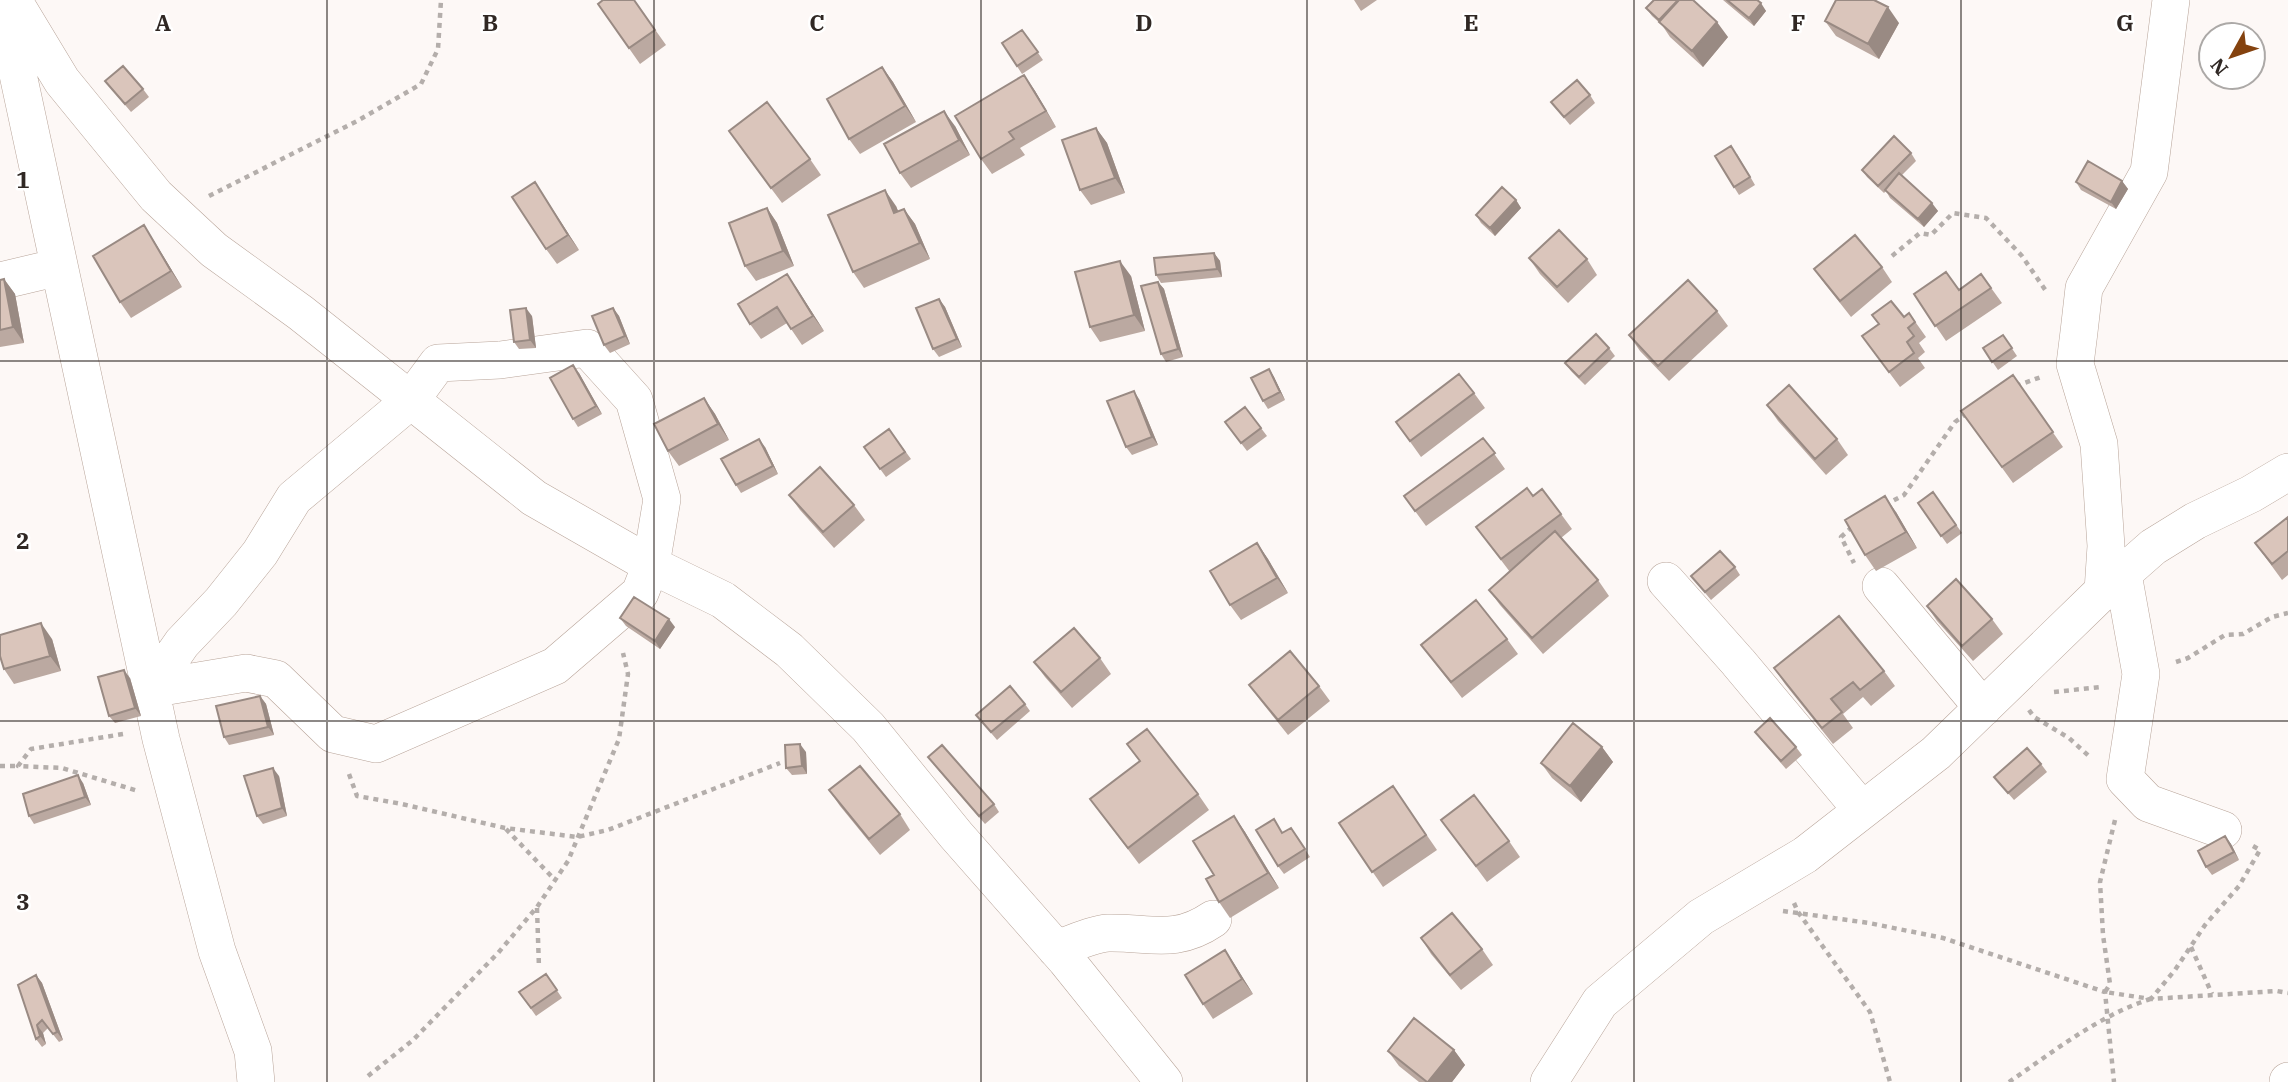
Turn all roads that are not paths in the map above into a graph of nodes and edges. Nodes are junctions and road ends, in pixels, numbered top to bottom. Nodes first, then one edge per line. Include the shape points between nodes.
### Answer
1 (2, 0) edge
2 (13, 0) edge
3 (2171, 0) edge
4 (59, 267) junction
5 (0, 281) edge
6 (410, 401) junction
7 (2288, 472) edge
8 (651, 565) junction
9 (1666, 581) dead end
10 (2113, 583) junction
11 (1881, 586) road end
12 (150, 689) junction
13 (1983, 708) junction
14 (1862, 810) junction
15 (2223, 830) road end
16 (1213, 919) dead end
17 (1056, 949) junction
18 (256, 1082) edge
19 (1164, 1082) edge
20 (1549, 1082) edge

1 - 4 street
2 - 6 street via 62,81 156,196 214,250
3 - 10 street via 2148,172 2084,288 2077,348 2099,443
4 - 5 street
4 - 12 street
6 - 8 street via 534,498
6 - 8 street via 438,363 587,348 634,400 652,457 662,499
6 - 12 street via 294,498 260,553 182,643
7 - 10 street via 2153,547
8 - 12 street via 640,593 555,666 376,744 333,734 276,679 246,673
8 - 17 street via 723,600 789,650 868,727
9 - 14 street
10 - 13 street
10 - 15 street via 2141,674 2125,779 2148,803
11 - 13 street
12 - 18 street via 217,951 253,1051
13 - 14 street via 1936,753
14 - 20 street via 1805,855 1701,918 1600,1002
16 - 17 street via 1197,930 1166,937 1106,933
17 - 19 street

